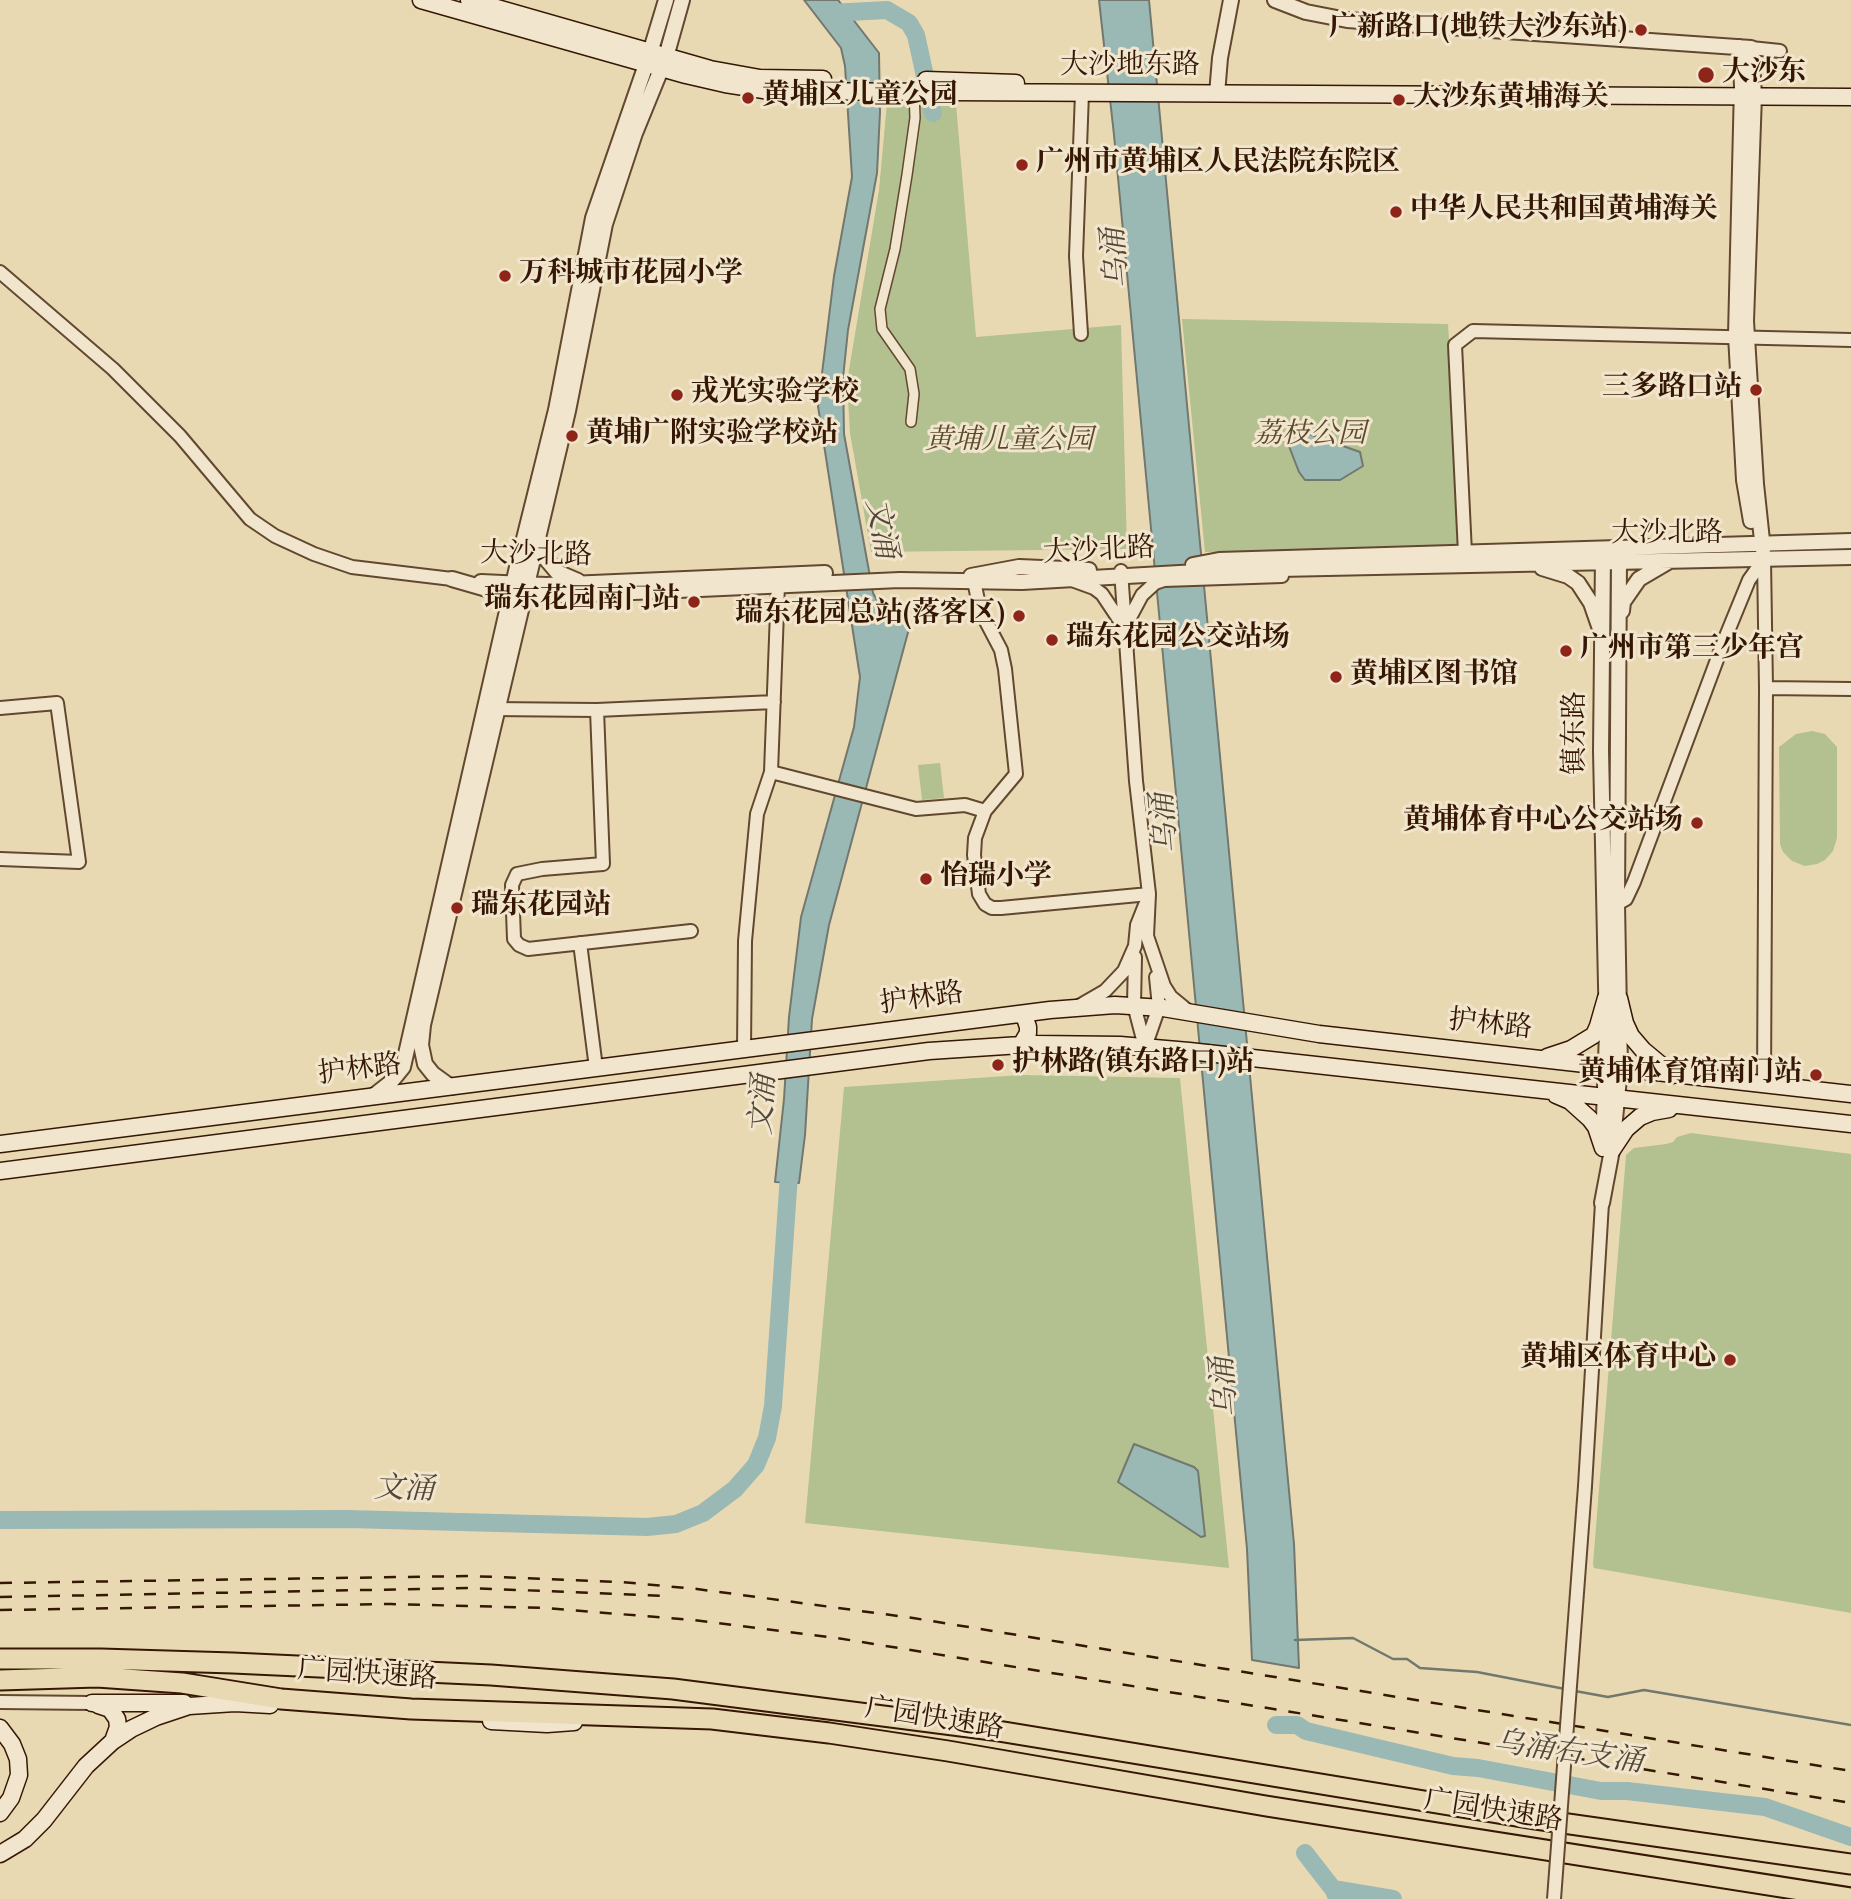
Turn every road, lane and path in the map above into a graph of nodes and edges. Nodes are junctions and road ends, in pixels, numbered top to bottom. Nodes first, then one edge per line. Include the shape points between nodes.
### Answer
1 (421, 0) edge
2 (469, 0) edge
3 (666, 0) edge
4 (682, 0) edge
5 (1231, 0) edge
6 (1275, 0) edge
7 (1746, 48) junction
8 (1780, 51) dead end
9 (656, 61) junction
10 (833, 85) junction
11 (938, 86) junction
12 (1851, 86) edge
13 (1101, 88) junction
14 (1217, 89) junction
15 (914, 91) junction
16 (1748, 91) junction
17 (1083, 93) junction
18 (1851, 97) edge
19 (0, 272) edge
20 (1081, 334) dead end
21 (1741, 336) junction
22 (1851, 340) edge
23 (911, 422) dead end
24 (537, 537) junction
25 (1851, 541) edge
26 (1759, 543) junction
27 (1465, 554) junction
28 (1602, 554) junction
29 (1851, 556) edge
30 (1764, 559) junction
31 (1619, 560) junction
32 (1672, 561) junction
33 (1530, 565) junction
34 (1122, 574) junction
35 (1147, 576) junction
36 (814, 578) junction
37 (452, 579) joint
38 (974, 579) junction
39 (1068, 579) junction
40 (582, 583) junction
41 (778, 585) junction
42 (518, 590) junction
43 (1125, 627) junction
44 (1619, 636) junction
45 (1603, 643) junction
46 (1766, 688) junction
47 (1851, 689) edge
48 (774, 702) junction
49 (0, 708) edge
50 (490, 708) junction
51 (597, 710) junction
52 (771, 772) junction
53 (985, 811) junction
54 (0, 859) edge
55 (1149, 894) junction
56 (1617, 904) junction
57 (691, 931) dead end
58 (580, 943) junction
59 (1135, 946) junction
60 (1154, 958) junction
61 (1612, 998) junction
62 (1134, 1005) junction
63 (1076, 1007) junction
64 (1159, 1007) junction
65 (1188, 1011) junction
66 (1020, 1014) junction
67 (1021, 1045) junction
68 (1145, 1047) junction
69 (744, 1050) junction
70 (1504, 1055) junction
71 (1543, 1059) junction
72 (1613, 1067) junction
73 (596, 1068) junction
74 (1673, 1075) junction
75 (1709, 1078) junction
76 (1764, 1084) junction
77 (1502, 1085) junction
78 (452, 1087) junction
79 (1545, 1090) junction
80 (1851, 1094) edge
81 (370, 1097) junction
82 (1611, 1097) junction
83 (1688, 1107) junction
84 (1705, 1108) junction
85 (1851, 1124) edge
86 (0, 1144) edge
87 (1608, 1149) junction
88 (0, 1171) edge
89 (1602, 1203) joint
90 (0, 1659) edge
91 (0, 1680) edge
92 (0, 1702) edge
93 (92, 1703) junction
94 (234, 1703) junction
95 (653, 1717) junction
96 (0, 1728) edge
97 (113, 1741) junction
98 (0, 1813) edge
99 (1741, 1849) junction
100 (0, 1854) edge
101 (1851, 1864) edge
102 (1851, 1875) edge
103 (1761, 1884) junction
104 (1851, 1898) edge
105 (1554, 1899) edge
106 (1789, 1899) edge

1 - 9 main road, 大沙地东路
2 - 9 main road, 大沙地东路
3 - 9 street
4 - 9 street
5 - 14 street
6 - 7 street via 1347,20
7 - 8 street
7 - 16 street
9 - 10 main road, 大沙地东路 via 770,91
9 - 24 street via 605,224 568,411
9 - 42 street via 593,218
10 - 11 main road, 大沙地东路
10 - 15 main road, 大沙地东路
11 - 13 main road, 大沙地东路
11 - 15 main road, 大沙地东路
11 - 17 main road, 大沙地东路
12 - 16 main road, 大沙地东路
13 - 14 main road, 大沙地东路
13 - 17 main road, 大沙地东路
14 - 16 main road, 大沙地东路
15 - 23 street via 907,176 880,309 882,329 910,369 914,394
16 - 18 main road, 大沙地东路
16 - 21 street via 1746,285
17 - 20 street via 1076,256
19 - 37 street via 122,379 180,436 250,519 275,536 352,567
21 - 22 street
21 - 26 street via 1744,480
21 - 27 street via 1473,331 1455,345
24 - 40 street via 541,553 557,572
24 - 42 street
25 - 26 street, 大沙北路
26 - 28 street, 大沙北路
26 - 30 street
27 - 28 street, 大沙北路
27 - 35 street, 大沙北路 via 1219,560
28 - 31 street
28 - 33 street, 大沙北路
28 - 45 street, 镇东路
29 - 30 street, 大沙北路
30 - 32 street, 大沙北路
30 - 46 street
30 - 56 street via 1749,580 1724,641 1630,891
31 - 32 street, 大沙北路
31 - 44 street, 镇东路
32 - 44 street via 1649,572 1630,591 1623,601
33 - 35 street, 大沙北路
33 - 45 street via 1578,583 1591,603
34 - 35 street, 大沙北路
34 - 38 street, 大沙北路 via 1019,567
34 - 39 street, 大沙北路
34 - 43 street
35 - 43 street
36 - 38 street, 大沙北路
36 - 40 street, 大沙北路
36 - 41 street, 大沙北路
37 - 42 street, 大沙北路
38 - 39 street, 大沙北路
38 - 53 street via 980,610 1001,650 1016,774
39 - 43 street via 1102,594
40 - 42 street, 大沙北路
41 - 42 street, 大沙北路
41 - 48 street
42 - 50 street
43 - 55 street
44 - 45 street
44 - 56 street, 镇东路
45 - 61 street, 镇东路 via 1601,751
46 - 47 street
46 - 76 street
48 - 51 street
48 - 52 street
49 - 54 street via 57,703 79,862
50 - 51 street
50 - 78 street via 423,1025 425,1064
50 - 81 street via 403,1066
51 - 58 street via 603,864 525,871 517,874 512,885 512,933 519,945
52 - 53 street via 916,809 965,805
52 - 69 street via 757,814 745,941
53 - 55 street via 974,855 979,894 992,908
55 - 59 street via 1137,925
55 - 60 street via 1147,936
56 - 61 street, 镇东路
57 - 58 street
58 - 73 street
59 - 62 street
59 - 63 street via 1114,983
60 - 64 street
60 - 65 street via 1171,997
61 - 71 main road via 1594,1035
61 - 72 street, 镇东路
61 - 74 main road via 1631,1037
62 - 63 main road, 护林路
62 - 64 main road, 护林路
62 - 68 street
63 - 66 main road, 护林路
64 - 65 main road, 护林路
64 - 68 street
65 - 70 main road, 护林路 via 1293,1031
66 - 67 main road via 1028,1027
66 - 69 main road, 护林路
67 - 68 main road, 护林路
67 - 88 main road, 护林路 via 763,1071
68 - 77 main road, 护林路
69 - 73 main road, 护林路
70 - 71 main road, 护林路
70 - 77 main road
71 - 72 main road, 护林路
72 - 74 main road, 护林路
72 - 82 street, 镇东路
73 - 78 main road, 护林路
74 - 75 main road, 护林路
75 - 76 main road, 护林路
75 - 84 main road
76 - 80 main road, 护林路
77 - 79 main road, 护林路
78 - 81 main road, 护林路
79 - 82 main road, 护林路
79 - 87 main road via 1580,1109
81 - 86 main road, 护林路
82 - 83 main road, 护林路
82 - 87 street, 镇东路
83 - 84 main road, 护林路
83 - 87 main road via 1640,1117
84 - 85 main road, 护林路
87 - 89 street, 镇东路
89 - 105 street, bridge
90 - 99 highway, 广园快速路 via 491,1675 673,1689 992,1730
91 - 95 highway, 广园快速路 via 97,1677 411,1709
92 - 93 street
93 - 94 main road
93 - 97 main road via 114,1713 118,1727
94 - 95 main road via 547,1724
94 - 97 main road via 188,1706
95 - 103 highway, 广园快速路 via 829,1733
96 - 98 main road via 12,1744 19,1775
97 - 100 main road via 25,1839
99 - 101 highway, 广园快速路
99 - 102 highway
103 - 104 highway, 广园快速路
103 - 106 highway

